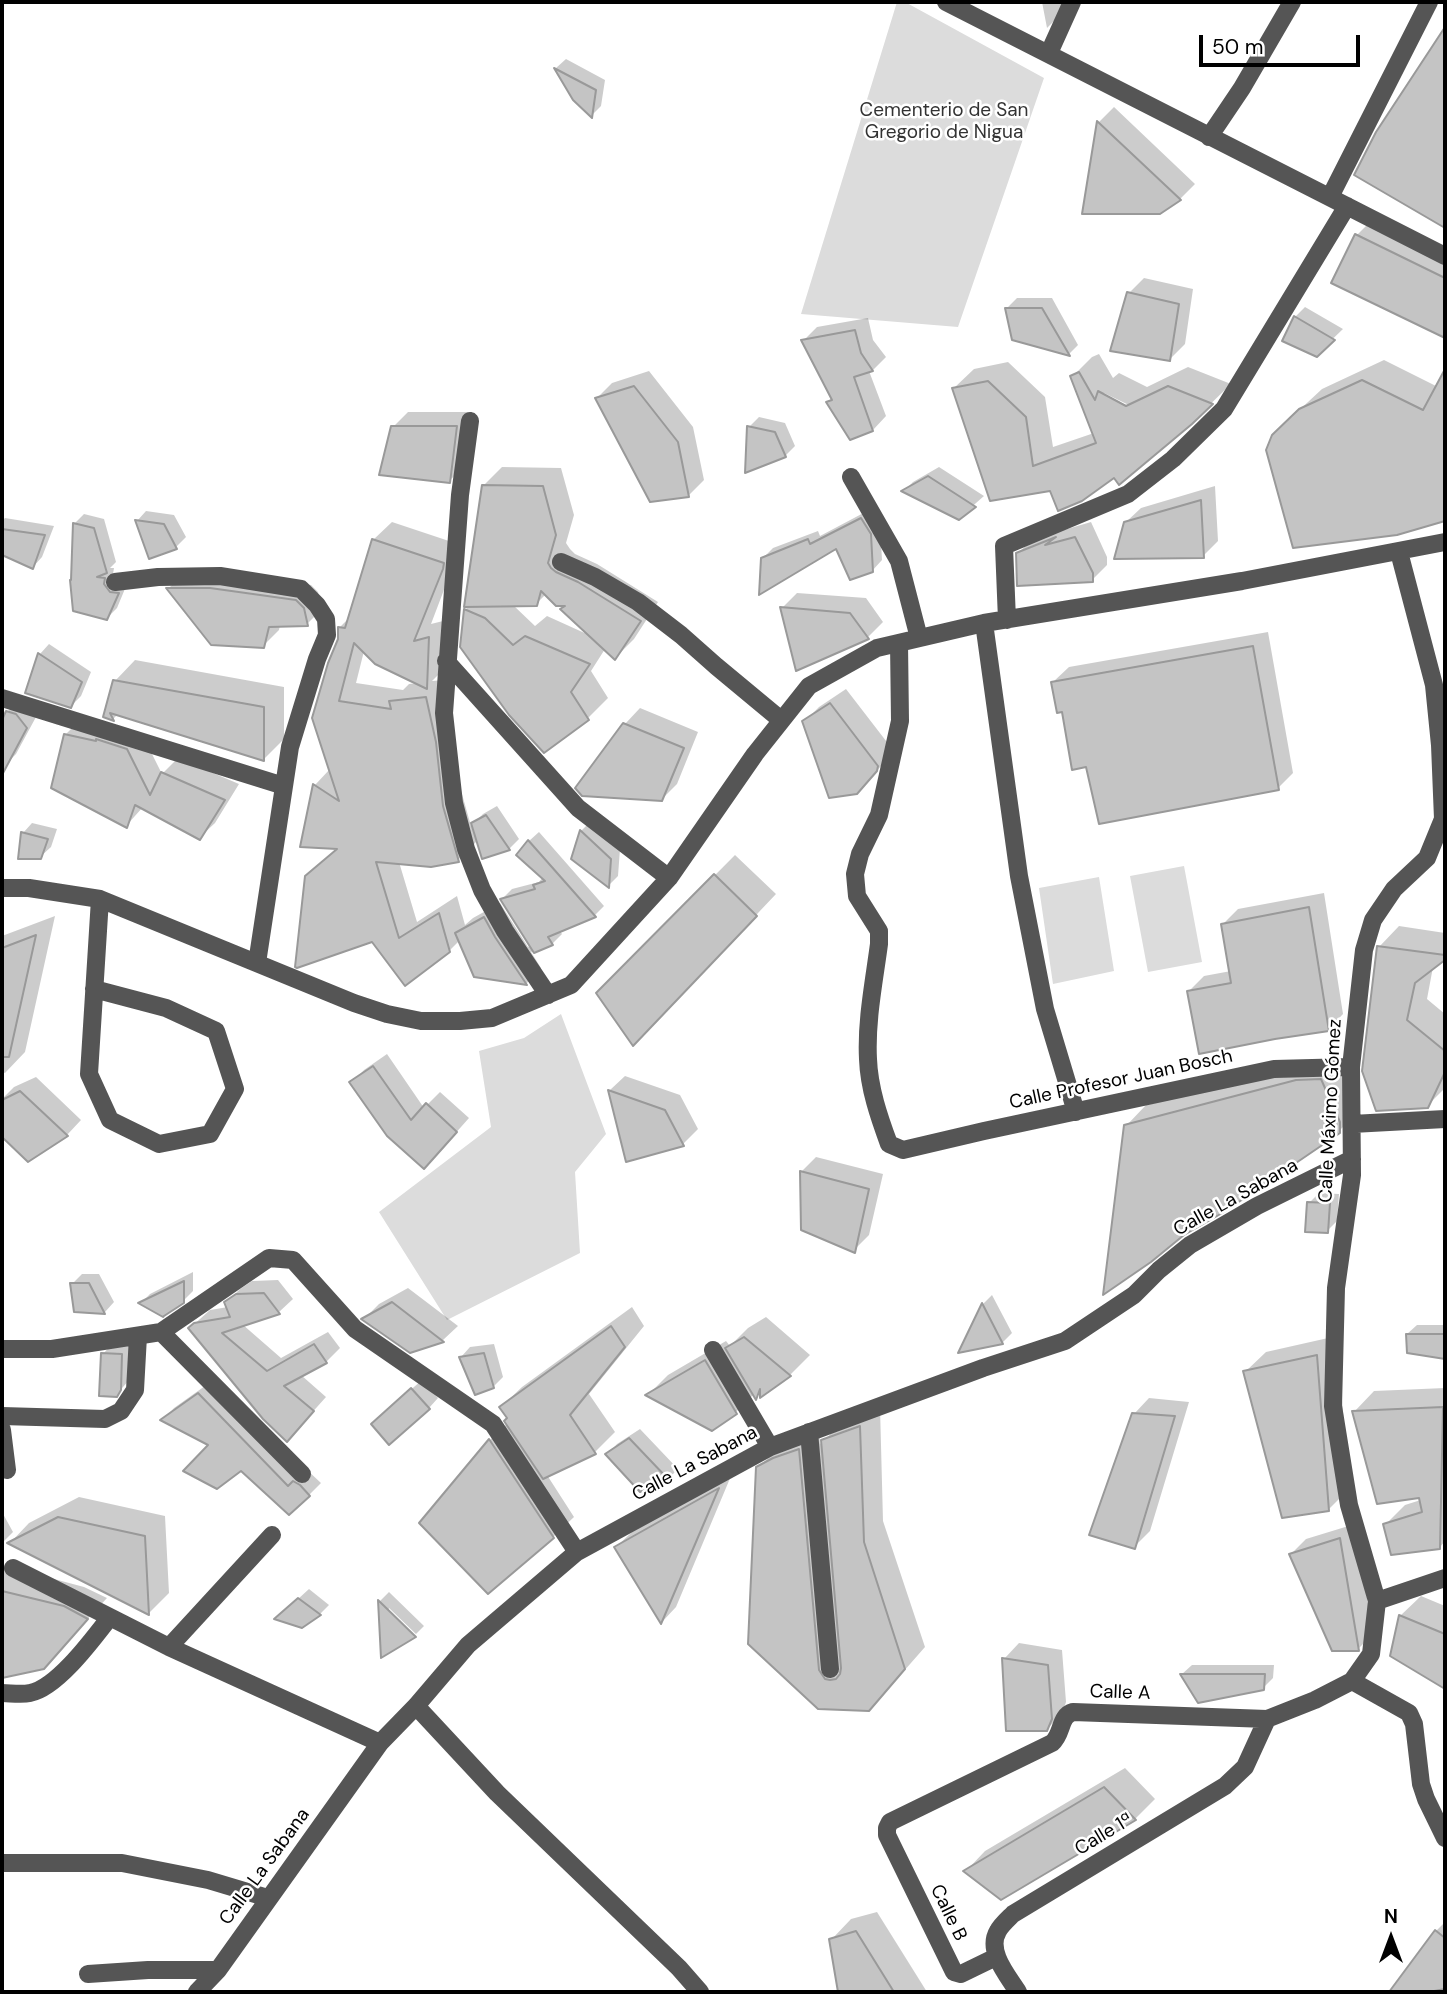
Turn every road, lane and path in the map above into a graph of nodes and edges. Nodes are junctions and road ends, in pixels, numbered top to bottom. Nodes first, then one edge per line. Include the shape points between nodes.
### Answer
1 (946, 2) edge
2 (1072, 2) edge
3 (1292, 2) edge
4 (1429, 2) edge
5 (1049, 53) junction
6 (1209, 137) junction
7 (1330, 197) junction
8 (1347, 206) junction
9 (1445, 256) edge
10 (470, 421) dead end
11 (851, 477) dead end
12 (1445, 542) edge
13 (1399, 552) junction
14 (561, 562) dead end
15 (115, 582) dead end
16 (1007, 620) junction
17 (984, 623) junction
18 (919, 638) junction
19 (899, 643) junction
20 (446, 662) junction
21 (2, 698) edge
22 (781, 720) junction
23 (284, 786) junction
24 (669, 878) junction
25 (2, 888) edge
26 (100, 899) junction
27 (257, 962) junction
28 (94, 989) junction
29 (548, 995) junction
30 (1351, 1066) junction
31 (1076, 1112) junction
32 (1445, 1119) edge
33 (1352, 1124) junction
34 (1352, 1159) junction
35 (161, 1332) junction
36 (138, 1336) junction
37 (2, 1349) edge
38 (713, 1350) dead end
39 (2, 1416) edge
40 (2, 1430) edge
41 (809, 1433) junction
42 (770, 1447) junction
43 (7, 1470) dead end
44 (302, 1474) dead end
45 (272, 1535) dead end
46 (577, 1552) junction
47 (13, 1568) dead end
48 (1445, 1578) edge
49 (1377, 1601) junction
50 (110, 1617) junction
51 (169, 1647) junction
52 (830, 1669) dead end
53 (1352, 1681) junction
54 (2, 1693) edge
55 (416, 1706) junction
56 (1267, 1718) junction
57 (380, 1743) junction
58 (887, 1828) joint
59 (1445, 1838) edge
60 (2, 1863) edge
61 (268, 1898) junction
62 (996, 1957) junction
63 (218, 1969) junction
64 (88, 1974) dead end
65 (197, 1992) edge
66 (700, 1992) edge
67 (1018, 1992) edge

1 - 5 street
2 - 5 street
3 - 6 street
4 - 7 street
5 - 6 street
6 - 7 street
7 - 8 street
8 - 9 street
8 - 16 street via 1224,409 1182,451 1128,494 1004,546
10 - 20 street
11 - 18 street via 899,561
12 - 13 street
13 - 16 street
13 - 30 street, Calle Máximo Gómez via 1434,685 1443,819 1427,858 1394,889 1373,920 1364,950
14 - 22 street via 638,602
15 - 23 street via 220,576 301,589 317,605 326,619 327,635 294,733
16 - 17 street
17 - 18 street
17 - 31 street via 1018,876 1045,1009
18 - 19 street
19 - 22 street via 877,648 809,686
19 - 31 street, Calle Profesor Juan Bosch via 900,721 878,815 855,874 857,896 878,931 868,1060 873,1099 889,1144 903,1150
20 - 24 street via 578,808
20 - 29 street via 444,713 454,803 466,849 505,931
21 - 23 street
22 - 24 street
23 - 27 street
24 - 29 street via 571,985
25 - 26 street
26 - 27 street
26 - 28 street
27 - 29 street via 354,1003 421,1021 492,1018
28 - 28 street via 89,1074 110,1121 159,1143 210,1134 235,1089 216,1031 166,1008
30 - 31 street, Calle Profesor Juan Bosch via 1274,1069
30 - 33 street, Calle Máximo Gómez
32 - 33 street
33 - 34 street, Calle Máximo Gómez
34 - 41 street, Calle La Sabana via 1190,1245 1134,1296 1065,1341
34 - 49 street, Calle Máximo Gómez via 1336,1288 1333,1406 1349,1505
35 - 36 street
35 - 44 street
35 - 46 street via 269,1258 293,1260 355,1329 493,1424
36 - 37 street via 52,1349
36 - 39 street via 135,1390 121,1411 105,1419
38 - 42 street
40 - 43 street
41 - 42 street, Calle La Sabana
41 - 52 street
42 - 46 street, Calle La Sabana
45 - 51 street
46 - 55 street, Calle La Sabana via 468,1645
47 - 50 street
48 - 49 street
49 - 53 street, Calle Máximo Gómez via 1371,1654
50 - 51 street
50 - 54 street via 83,1651 41,1689 29,1694
51 - 57 street
53 - 56 street, Calle Máximo Gómez
53 - 59 street via 1409,1713 1423,1791
55 - 57 street, Calle La Sabana
55 - 66 street via 497,1793
56 - 58 street, Calle A via 1073,1712 1064,1718 1052,1743 890,1822
56 - 62 street, Calle 1ª via 1245,1767 1225,1786 1013,1914 996,1932
57 - 61 street, Calle La Sabana
58 - 62 street, Calle B via 954,1972 961,1975
60 - 61 street via 122,1863 208,1880
61 - 63 street, Calle La Sabana
62 - 67 street
63 - 64 street
63 - 65 street, Calle La Sabana

